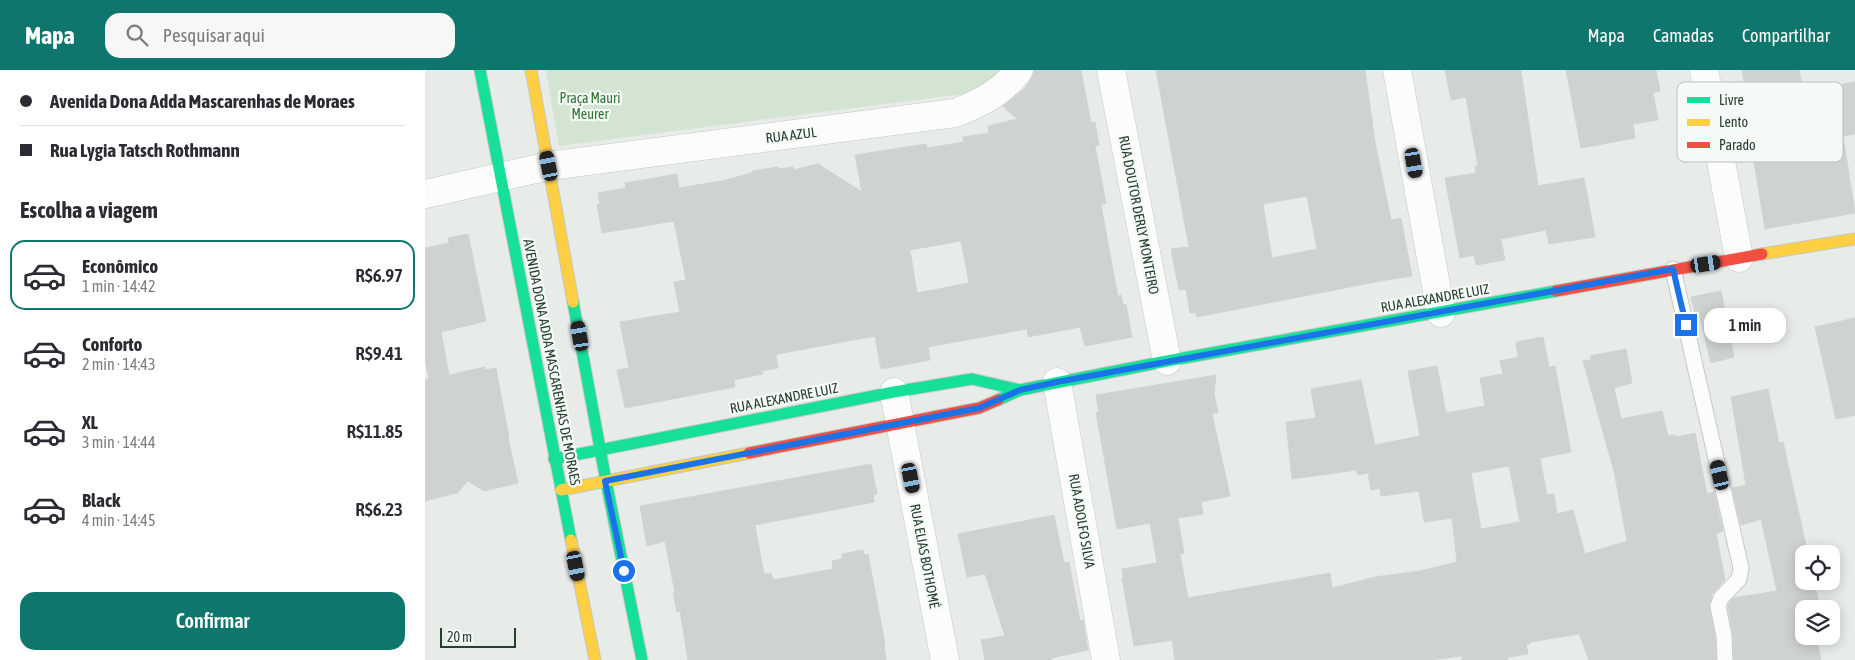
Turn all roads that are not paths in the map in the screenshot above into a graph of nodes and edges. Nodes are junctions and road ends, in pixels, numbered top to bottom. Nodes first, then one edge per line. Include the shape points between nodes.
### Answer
1 (480, 70) edge
2 (531, 70) edge
3 (1019, 70) edge
4 (1111, 70) edge
5 (1397, 70) edge
6 (1721, 162) edge
7 (549, 166) junction
8 (501, 176) junction
9 (425, 194) edge
10 (1855, 239) edge
11 (1739, 258) junction
12 (1673, 269) junction
13 (1441, 313) junction
14 (1167, 361) junction
15 (1057, 382) junction
16 (1020, 390) junction
17 (894, 392) junction
18 (900, 423) junction
19 (601, 450) junction
20 (554, 458) junction
21 (605, 481) junction
22 (561, 490) junction
23 (595, 660) edge
24 (642, 660) edge
25 (945, 660) edge
26 (1106, 660) edge
27 (1725, 660) edge

1 - 8 street, AVENIDA DONA ADDA MASCARENHAS DE MORAES
2 - 7 street
3 - 7 street, RUA AZUL via 1003,88 974,106 955,113
4 - 14 street, RUA DOUTOR DERLY MONTEIRO
5 - 13 street
6 - 11 street
7 - 8 street, RUA AZUL
7 - 19 street
8 - 9 street, RUA AZUL
8 - 20 street, AVENIDA DONA ADDA MASCARENHAS DE MORAES
10 - 11 street, RUA ALEXANDRE LUIZ
11 - 12 street, RUA ALEXANDRE LUIZ
12 - 13 street, RUA ALEXANDRE LUIZ
12 - 27 lane via 1741,568 1739,580 1721,598 1718,606
13 - 14 street, RUA ALEXANDRE LUIZ
14 - 15 street, RUA ALEXANDRE LUIZ
15 - 16 street, RUA ALEXANDRE LUIZ
15 - 26 street, RUA ADOLFO SILVA
16 - 17 street, RUA ALEXANDRE LUIZ via 972,380
16 - 18 street, RUA ALEXANDRE LUIZ via 979,408
17 - 18 street, RUA ELIAS BOTHOMÉ
17 - 19 street, RUA ALEXANDRE LUIZ
18 - 21 street, RUA ALEXANDRE LUIZ
18 - 25 street, RUA ELIAS BOTHOMÉ
19 - 20 street, RUA ALEXANDRE LUIZ
19 - 21 street
20 - 22 street, AVENIDA DONA ADDA MASCARENHAS DE MORAES
21 - 22 street, RUA ALEXANDRE LUIZ
21 - 24 street
22 - 23 street, AVENIDA DONA ADDA MASCARENHAS DE MORAES

